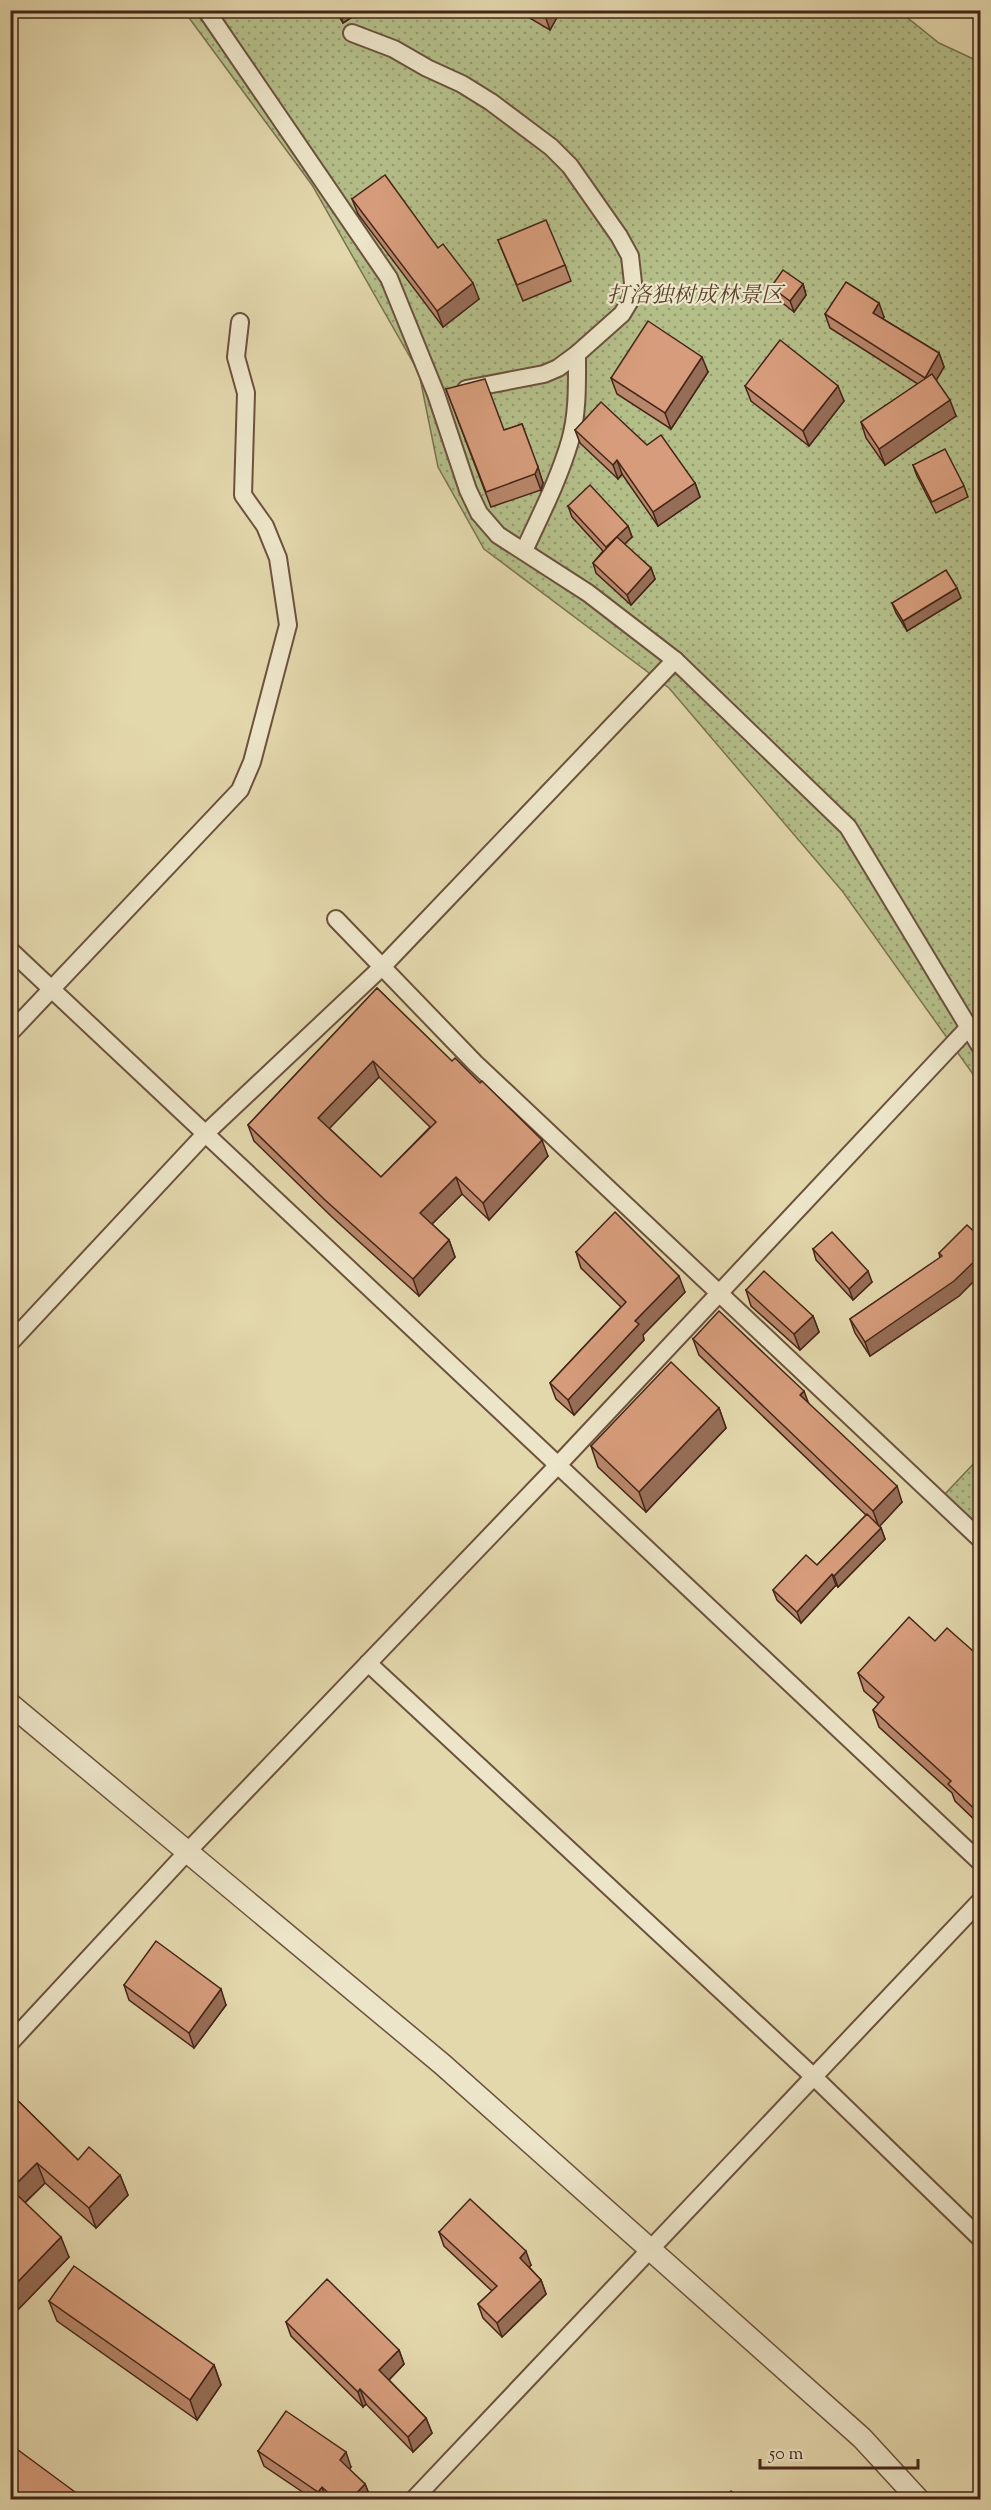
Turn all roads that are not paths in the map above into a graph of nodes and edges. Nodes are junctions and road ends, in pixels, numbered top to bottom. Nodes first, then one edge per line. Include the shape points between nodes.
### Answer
1 (206, 10) edge
2 (352, 33) dead end
3 (240, 322) dead end
4 (577, 354) junction
5 (436, 394) junction
6 (524, 551) junction
7 (675, 660) junction
8 (336, 920) dead end
9 (10, 950) edge
10 (383, 966) junction
11 (53, 989) junction
12 (969, 1027) junction
13 (10, 1034) edge
14 (981, 1046) edge
15 (206, 1133) junction
16 (720, 1294) junction
17 (10, 1343) edge
18 (558, 1465) junction
19 (981, 1539) edge
20 (368, 1663) junction
21 (10, 1704) edge
22 (188, 1851) junction
23 (981, 1862) edge
24 (981, 1901) edge
25 (10, 2043) edge
26 (814, 2077) junction
27 (981, 2238) edge
28 (651, 2250) junction
29 (412, 2499) edge
30 (919, 2499) edge

1 - 5 street via 389,278
2 - 4 street via 394,50 491,102 570,166 630,256 633,284 631,299 622,314
3 - 11 street via 236,357 246,393 243,495 266,526 278,558 288,625 252,762 240,790
4 - 5 street via 544,374
4 - 6 street via 578,397 571,440
5 - 6 street via 479,513 498,535
6 - 7 street via 588,593
7 - 10 street
7 - 12 street via 848,827
8 - 10 street
9 - 11 street
10 - 15 street
10 - 16 street via 475,1063
11 - 13 street
11 - 15 street
12 - 14 street
12 - 16 street
15 - 17 street
15 - 18 street
16 - 18 street
16 - 19 street
18 - 20 street
18 - 23 street
20 - 22 street
20 - 26 street
21 - 22 street
22 - 25 street
22 - 28 street via 442,2064
24 - 26 street
26 - 27 street
26 - 28 street
28 - 29 street
28 - 30 street via 862,2438

